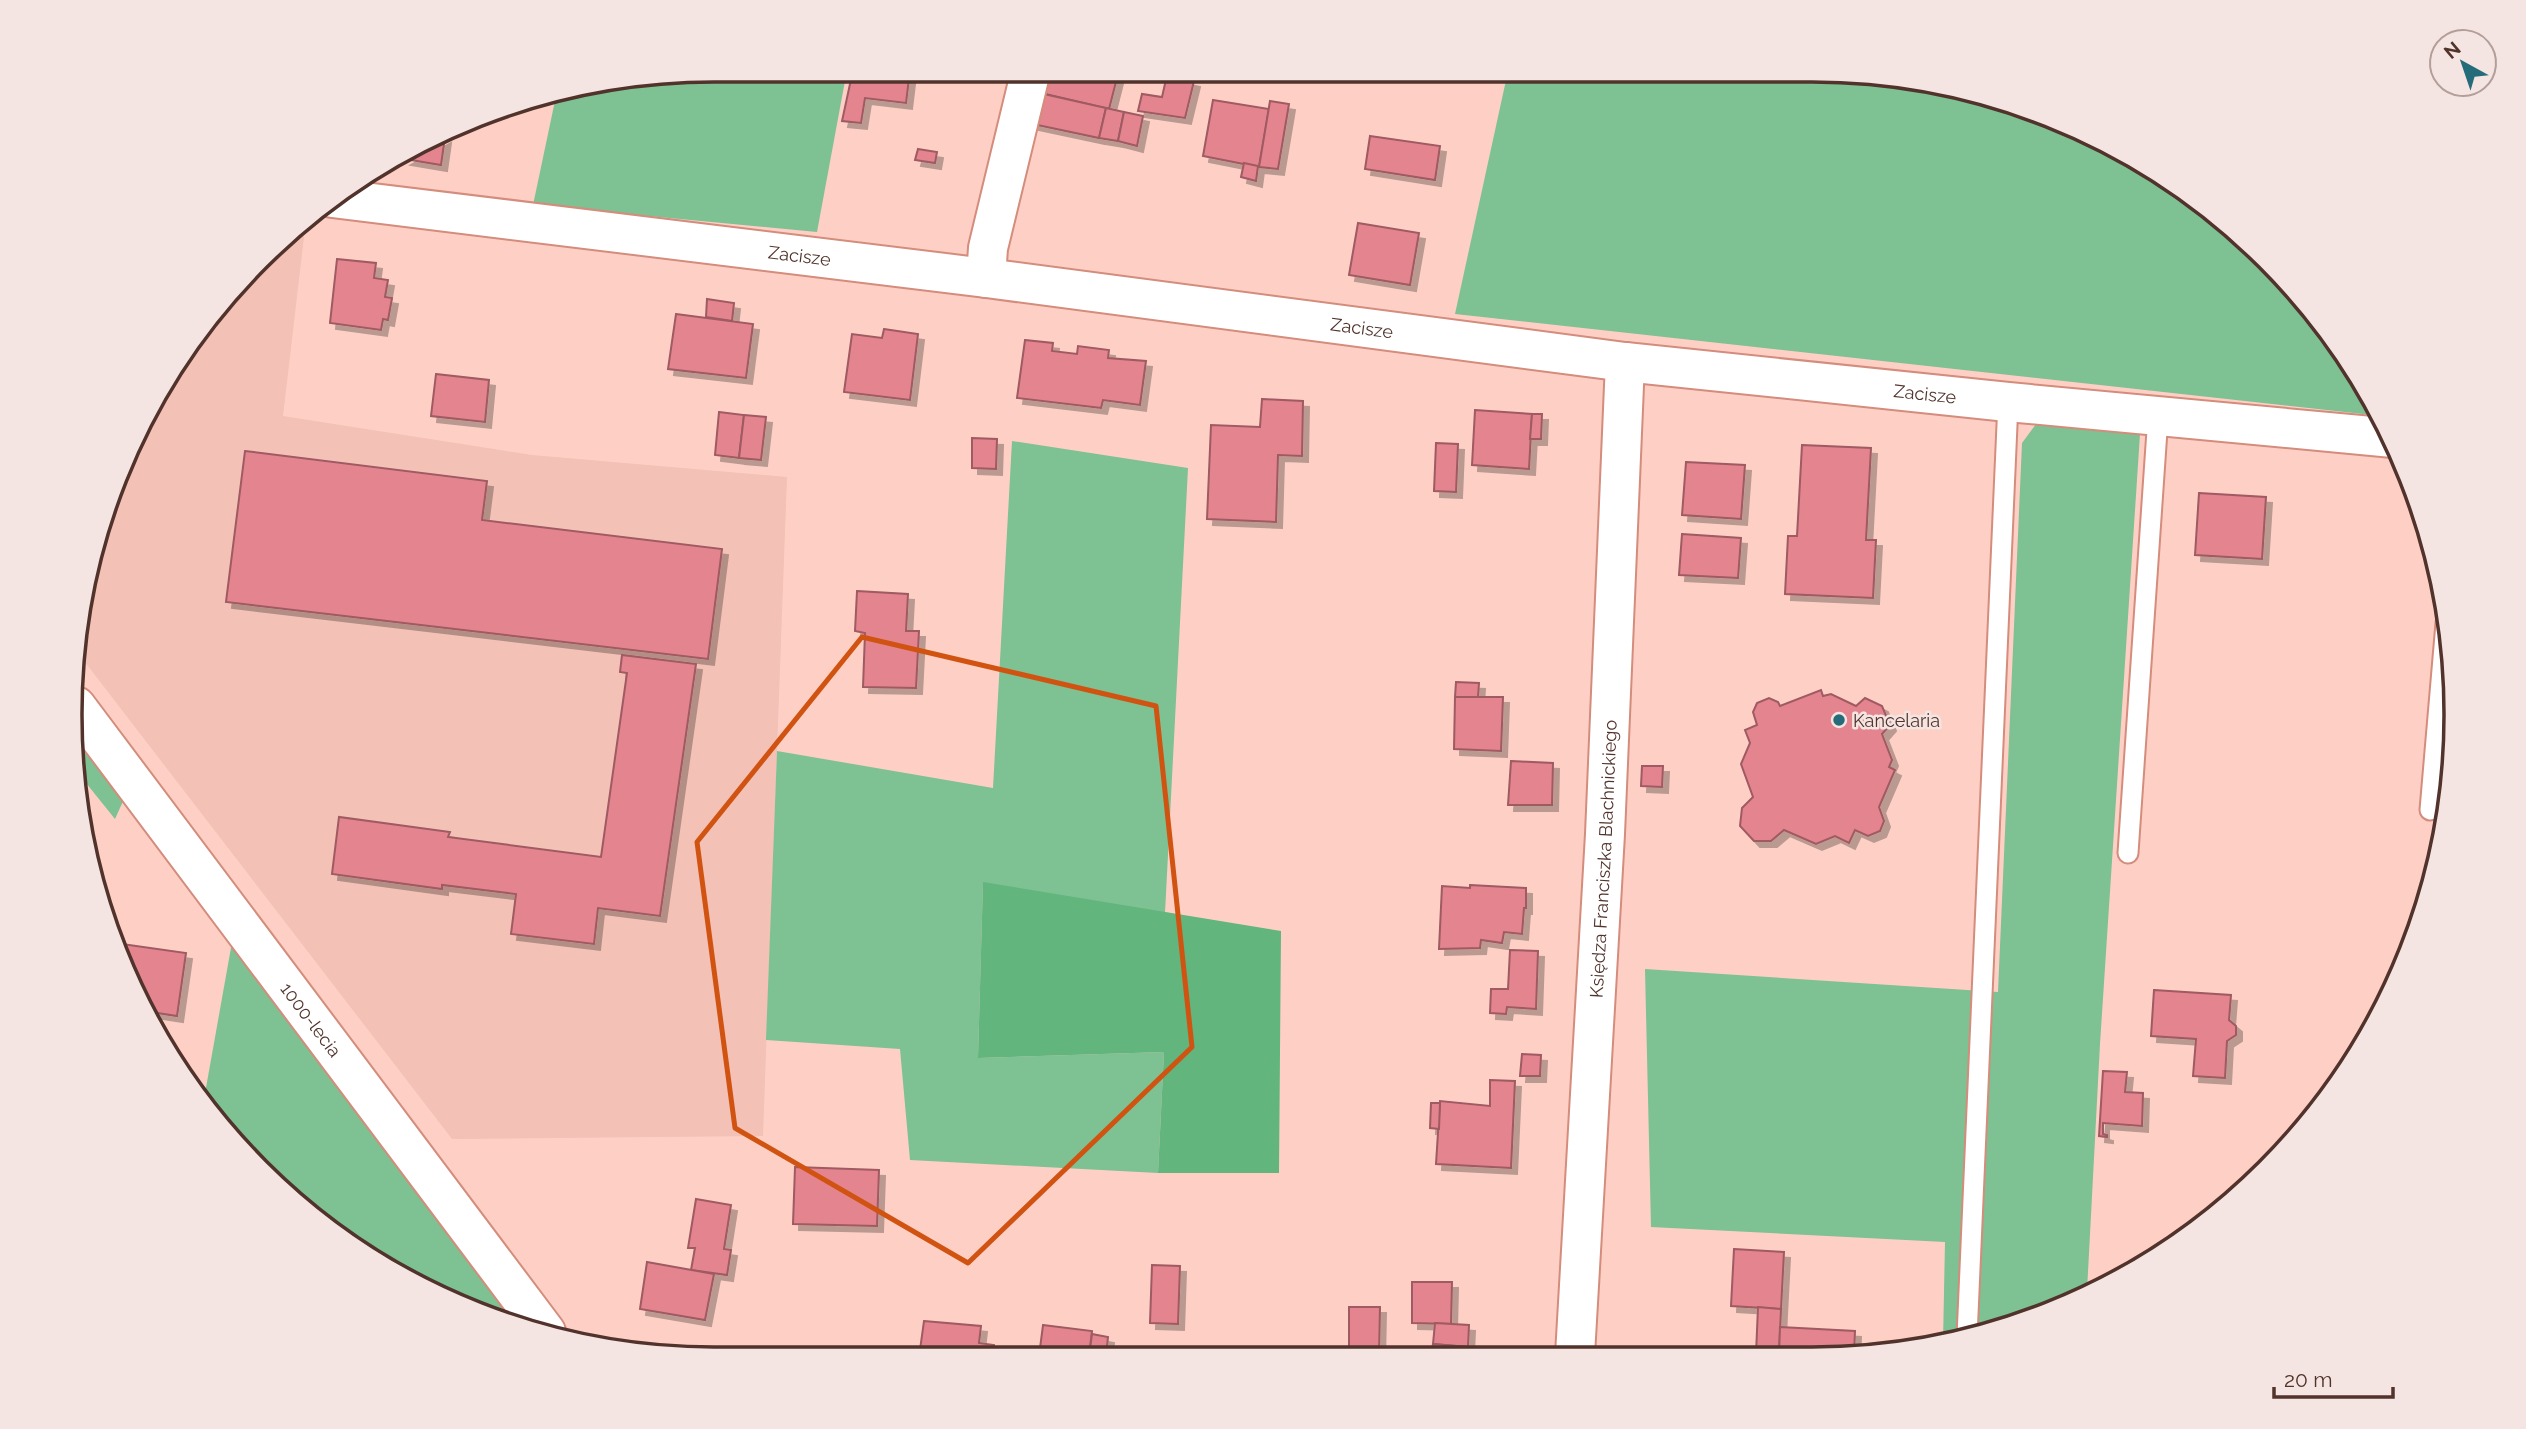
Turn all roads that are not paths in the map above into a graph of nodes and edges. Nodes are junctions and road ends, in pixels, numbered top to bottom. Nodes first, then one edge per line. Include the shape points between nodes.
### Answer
1 (1028, 82) edge
2 (348, 200) edge
3 (986, 278) junction
4 (1625, 362) junction
5 (2008, 402) junction
6 (2158, 415) junction
7 (2380, 437) edge
8 (2442, 671) edge
9 (82, 714) edge
10 (2430, 810) dead end
11 (2128, 853) dead end
12 (538, 1321) edge
13 (1967, 1327) edge
14 (1576, 1347) edge

1 - 3 street via 988,248
2 - 3 street, Zacisze
3 - 4 street, Zacisze
4 - 5 street, Zacisze
4 - 14 street, Księdza Franciszka Blachnickiego
5 - 6 street, Zacisze
5 - 13 lane
6 - 7 street, Zacisze
6 - 11 lane
8 - 10 lane
9 - 12 street, 1000-lecia

